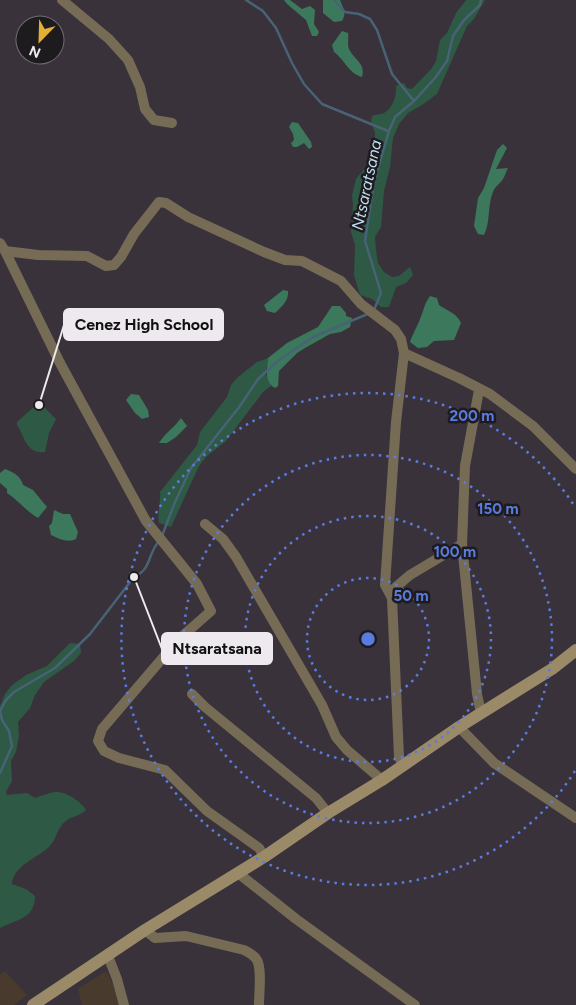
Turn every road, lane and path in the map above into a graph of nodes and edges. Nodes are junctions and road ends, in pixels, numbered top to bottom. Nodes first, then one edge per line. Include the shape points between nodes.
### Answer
1 (62, 0) edge
2 (172, 123) dead end
3 (2, 247) edge
4 (404, 353) junction
5 (479, 390) junction
6 (576, 469) edge
7 (205, 524) dead end
8 (462, 544) junction
9 (390, 592) junction
10 (576, 650) edge
11 (192, 694) dead end
12 (481, 713) junction
13 (459, 728) junction
14 (404, 766) junction
15 (382, 780) junction
16 (328, 813) junction
17 (576, 818) edge
18 (264, 857) junction
19 (238, 873) junction
20 (145, 930) junction
21 (108, 956) junction
22 (33, 1005) edge
23 (124, 1005) edge
24 (259, 1005) edge
25 (415, 1005) edge

1 - 2 street via 109,38 128,60 145,109 154,120
3 - 4 street via 38,256 87,256 106,266 114,265 159,202 166,203 188,217 264,252 285,260 302,261 341,281 361,304 394,330
3 - 18 street via 60,363 146,521 197,584 211,611 178,640 102,729 98,741 104,751 120,758 165,770 207,811 258,848
4 - 5 street
4 - 9 street via 388,536 386,585
5 - 6 street via 490,394 528,422
5 - 8 street via 465,466
7 - 15 street via 223,539 236,557 322,705 336,737
8 - 9 street via 410,575
8 - 12 street
9 - 14 street via 399,757
10 - 12 main road via 552,669
11 - 16 street via 316,798
12 - 13 main road
13 - 14 main road
13 - 17 street via 494,763
14 - 15 main road
15 - 16 main road
16 - 18 main road
18 - 19 main road
19 - 20 main road
19 - 25 street
20 - 21 main road
20 - 24 street via 155,938 186,936 251,954 258,966
21 - 22 main road
21 - 23 street

